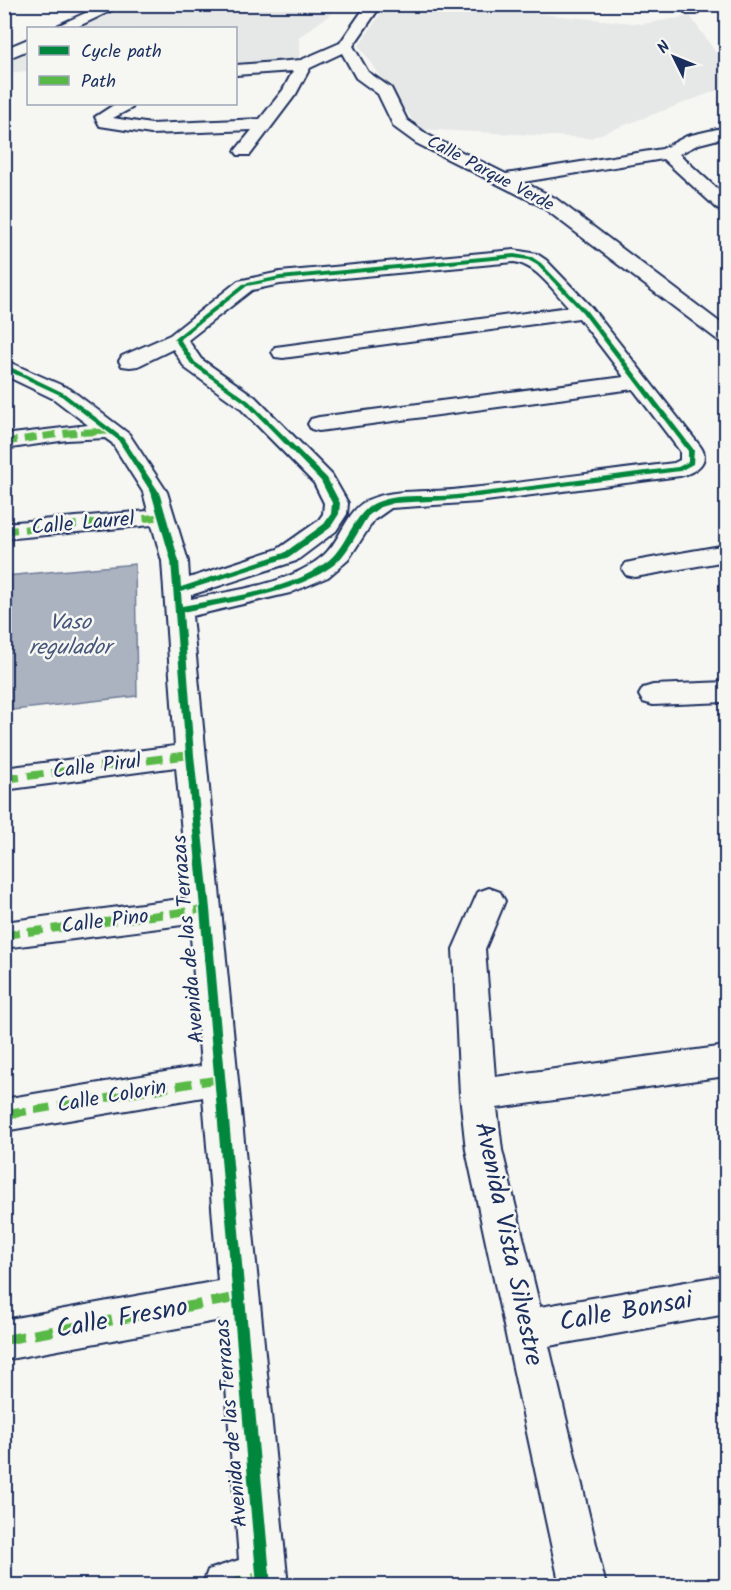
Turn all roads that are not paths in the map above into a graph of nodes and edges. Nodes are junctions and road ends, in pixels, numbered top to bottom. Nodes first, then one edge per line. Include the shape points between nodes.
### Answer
1 (93, 4) edge
2 (375, 4) edge
3 (115, 6) edge
4 (66, 27) edge
5 (4, 42) edge
6 (26, 45) edge
7 (345, 46) junction
8 (4, 55) edge
9 (304, 65) junction
10 (237, 70) edge
11 (124, 105) edge
12 (263, 124) junction
13 (726, 132) edge
14 (244, 151) dead end
15 (667, 153) junction
16 (504, 180) junction
17 (726, 206) edge
18 (584, 311) junction
19 (726, 337) edge
20 (177, 339) junction
21 (284, 352) dead end
22 (130, 361) dead end
23 (4, 366) edge
24 (638, 382) junction
25 (319, 424) dead end
26 (111, 431) junction
27 (4, 442) edge
28 (161, 517) junction
29 (4, 531) edge
30 (726, 557) edge
31 (634, 569) dead end
32 (178, 601) junction
33 (726, 692) edge
34 (653, 695) dead end
35 (190, 755) junction
36 (4, 779) edge
37 (489, 901) dead end
38 (205, 909) junction
39 (4, 935) edge
40 (726, 1061) edge
41 (220, 1079) junction
42 (478, 1095) junction
43 (4, 1115) edge
44 (726, 1294) edge
45 (240, 1298) junction
46 (526, 1330) junction
47 (4, 1340) edge
48 (251, 1582) edge
49 (583, 1586) edge

1 - 3 street
2 - 7 street
3 - 4 street
5 - 6 street
6 - 8 street
7 - 9 street
7 - 16 street, Calle Parque Verde via 362,75 385,91 400,123 422,139
9 - 10 street
9 - 12 street via 290,92
11 - 12 street via 103,117 106,122 151,129
12 - 14 street
13 - 15 street via 693,140
15 - 16 street
15 - 17 street
16 - 19 street, Calle Parque Verde via 548,202
18 - 20 street via 538,264 530,258 514,256 280,278 245,285
18 - 21 street
18 - 24 street
20 - 22 street
20 - 32 street via 193,363 247,402 324,480 336,503 335,514 327,526 287,555
23 - 26 street, Avenida de las Terrazas via 62,394
24 - 25 street
24 - 32 street via 692,451 691,464 680,469 449,498 386,502 368,511 349,543 333,561 313,574 269,589
26 - 27 street
26 - 28 street, Avenida de las Terrazas via 121,439 155,492
28 - 29 street, Calle Laurel
28 - 32 street, Avenida de las Terrazas via 175,561
30 - 31 street
32 - 35 street, Avenida de las Terrazas
33 - 34 street
35 - 36 street, Calle Pirul
35 - 38 street, Avenida de las Terrazas
37 - 42 street, Avenida Vista Silvestre via 469,949
38 - 39 street, Calle Pino
38 - 41 street, Avenida de las Terrazas
40 - 42 street
41 - 43 street, Calle Colorin
41 - 45 street, Avenida de las Terrazas
42 - 46 street, Avenida Vista Silvestre via 484,1150
44 - 46 street, Calle Bonsai
45 - 47 street, Calle Fresno
45 - 48 street, Avenida de las Terrazas
46 - 49 street, Avenida Vista Silvestre

